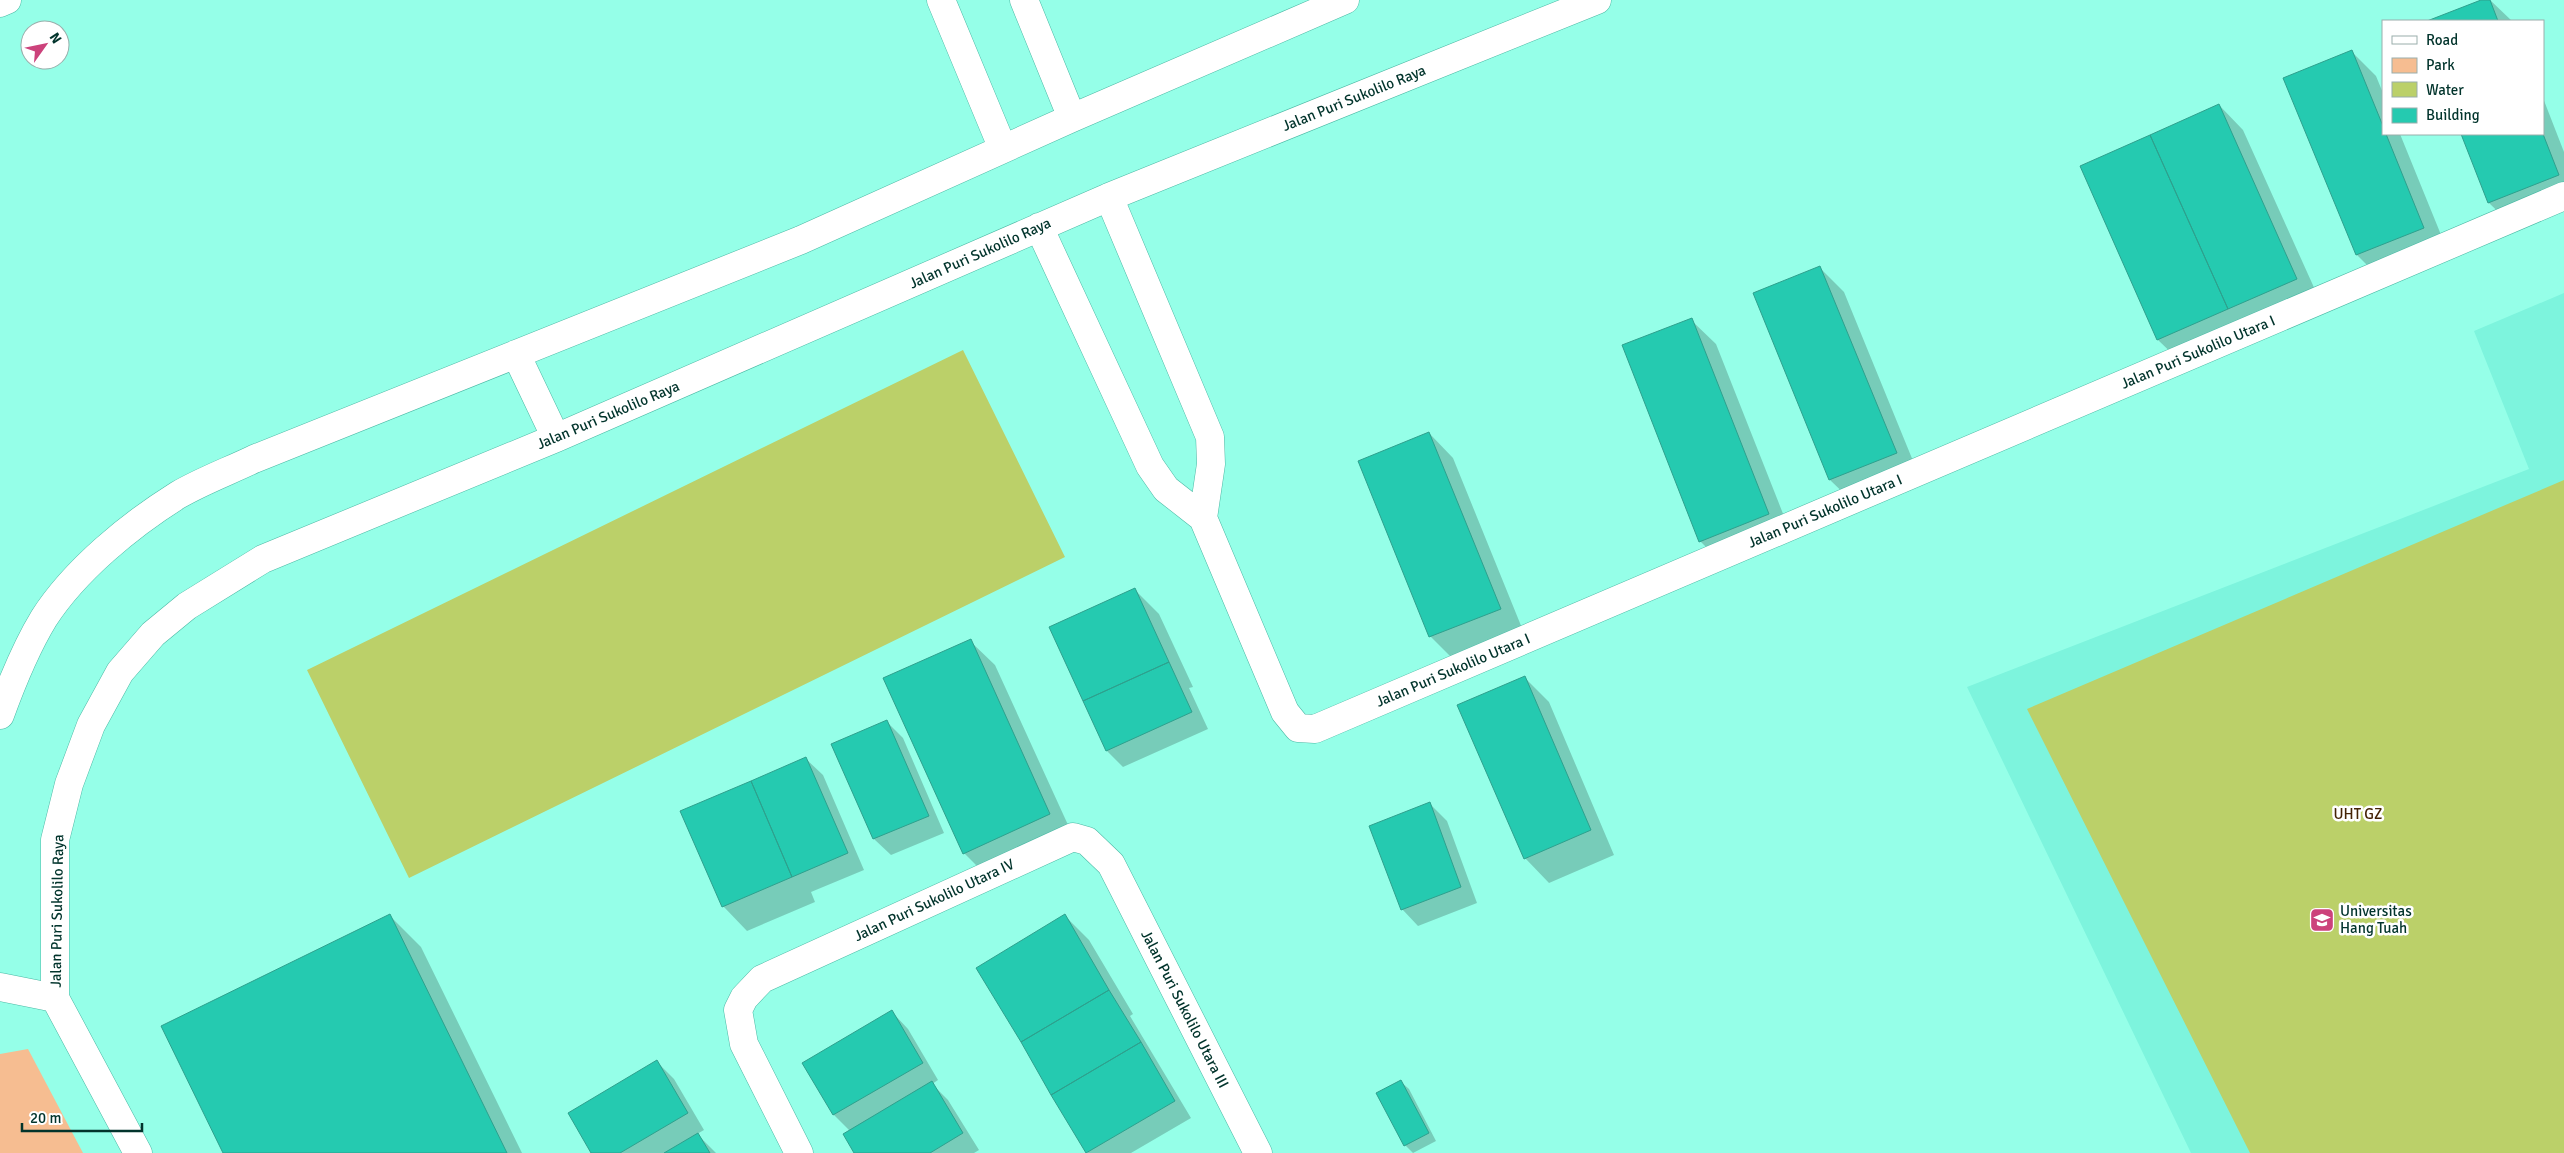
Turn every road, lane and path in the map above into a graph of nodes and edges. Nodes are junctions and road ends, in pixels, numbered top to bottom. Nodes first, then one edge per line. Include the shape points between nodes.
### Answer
1 (7, 0) edge
2 (941, 0) edge
3 (1024, 0) edge
4 (1345, 0) edge
5 (1597, 0) edge
6 (0, 3) edge
7 (1072, 118) junction
8 (1003, 149) junction
9 (2564, 196) edge
10 (1109, 197) junction
11 (1039, 227) junction
12 (516, 354) junction
13 (556, 438) junction
14 (1203, 518) junction
15 (0, 715) edge
16 (1111, 864) joint
17 (0, 987) edge
18 (55, 998) junction
19 (138, 1153) edge
20 (798, 1153) edge
21 (1258, 1153) edge

1 - 6 street
2 - 8 street
3 - 7 street
4 - 7 street
5 - 10 street, Jalan Puri Sukolilo Raya
7 - 8 street
8 - 12 street via 801,240
9 - 14 street, Jalan Puri Sukolilo Utara I via 1315,729 1298,728 1285,712
10 - 11 street, Jalan Puri Sukolilo Raya
10 - 14 street via 1210,437 1211,472
11 - 13 street, Jalan Puri Sukolilo Raya
11 - 14 street via 1150,466 1166,489
12 - 13 street
12 - 15 street via 254,459 180,495 120,535 45,617 15,674
13 - 18 street, Jalan Puri Sukolilo Raya via 263,559 187,606 153,634 120,672 91,725 69,784 55,840
16 - 20 street, Jalan Puri Sukolilo Utara IV via 1088,841 1073,837 762,980 753,987 738,1010 744,1044
16 - 21 street, Jalan Puri Sukolilo Utara III
17 - 18 street
18 - 19 street, Jalan Puri Sukolilo Raya

